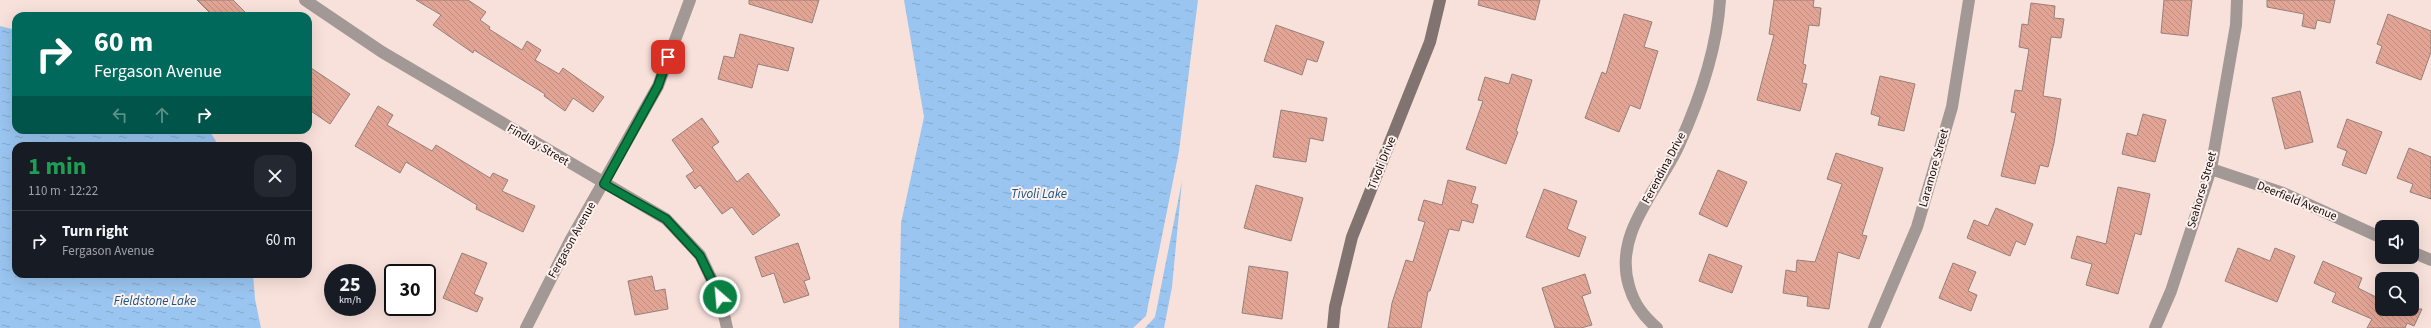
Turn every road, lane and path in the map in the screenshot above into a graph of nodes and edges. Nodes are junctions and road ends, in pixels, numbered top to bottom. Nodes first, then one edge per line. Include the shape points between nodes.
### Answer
1 (304, 0) edge
2 (690, 0) edge
3 (1440, 0) edge
4 (1720, 0) edge
5 (1969, 0) edge
6 (2237, 0) edge
7 (2211, 169) junction
8 (604, 184) junction
9 (2375, 235) edge
10 (2419, 255) edge
11 (2431, 260) edge
12 (526, 328) edge
13 (727, 328) edge
14 (1333, 328) edge
15 (1657, 328) edge
16 (1874, 328) edge
17 (2155, 328) edge

1 - 8 street, Findlay Street via 382,52
2 - 8 street, Fergason Avenue via 658,86
3 - 14 street, Tivoli Drive via 1430,42 1352,237 1335,307
4 - 15 street, Ferendina Drive via 1706,72 1679,146 1634,224 1626,248 1625,274 1634,301 1646,319
5 - 16 street, Laramore Street via 1952,107 1917,227
6 - 7 street, Seahorse Street via 2236,25
7 - 9 street, Deerfield Avenue via 2283,192
7 - 17 street, Seahorse Street via 2171,291
8 - 12 street, Fergason Avenue via 570,241
8 - 13 street, Findlay Street via 666,219 700,256 720,297
10 - 11 street

